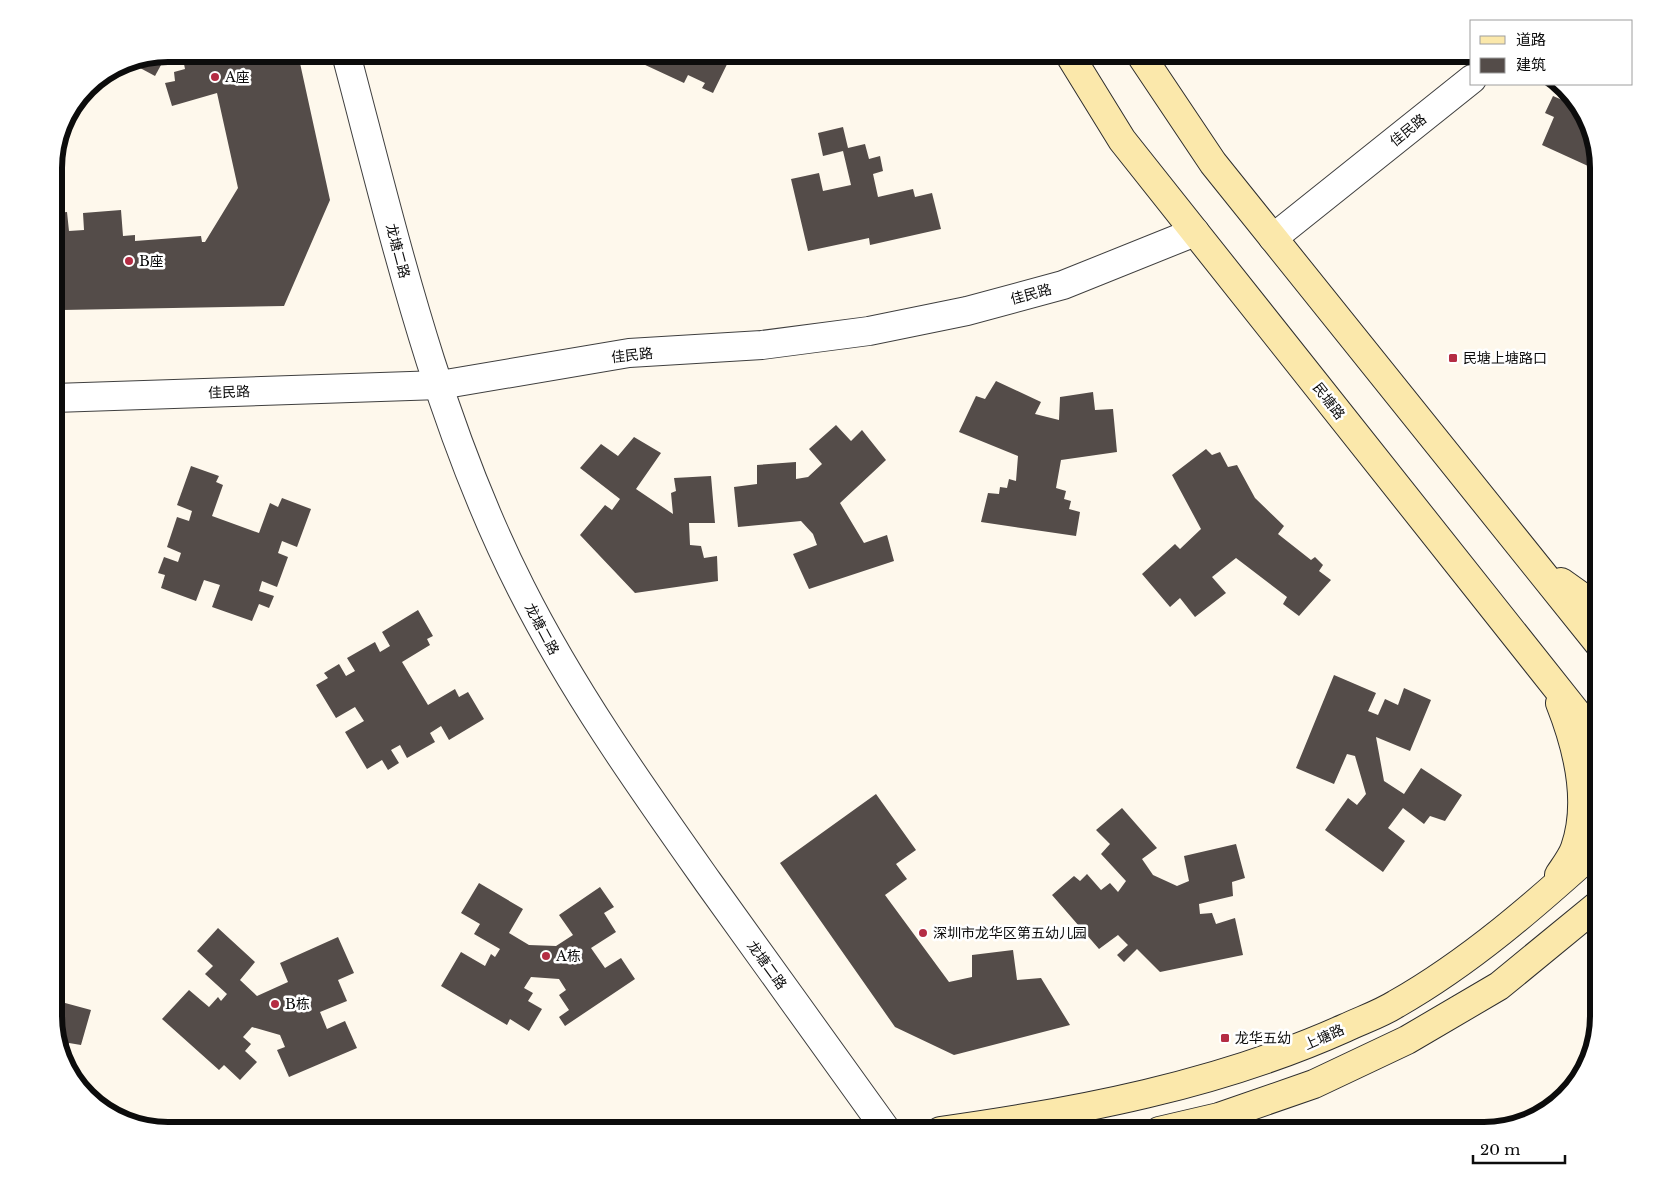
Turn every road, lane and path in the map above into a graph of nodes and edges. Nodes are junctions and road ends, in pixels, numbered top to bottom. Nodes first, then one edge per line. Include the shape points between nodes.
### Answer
1 (1073, 62) edge
2 (1146, 62) edge
3 (348, 63) edge
4 (1470, 81) edge
5 (1195, 232) junction
6 (1273, 238) junction
7 (440, 385) junction
8 (63, 398) edge
9 (1533, 561) junction
10 (1590, 602) edge
11 (1590, 633) edge
12 (1551, 681) junction
13 (1590, 730) edge
14 (1590, 856) edge
15 (1534, 905) junction
16 (1590, 912) edge
17 (1590, 927) edge
18 (1562, 936) junction
19 (880, 1122) edge
20 (1000, 1122) edge
21 (1198, 1122) edge

1 - 5 main road, 民塘路 via 1122,140
2 - 6 main road via 1213,163
3 - 7 street, 龙塘二路 via 410,296
4 - 6 street, 佳民路
5 - 7 street, 佳民路 via 1063,285 967,311 869,331 762,345 629,353
5 - 12 main road, 民塘路
6 - 9 main road
7 - 8 street, 佳民路
7 - 19 street, 龙塘二路 via 452,428 482,504 558,659 609,741
9 - 10 main road
9 - 11 main road
12 - 13 main road, 民塘路
12 - 15 main road via 1576,752 1580,776 1580,826 1575,849 1560,874
14 - 15 main road, 上塘路
15 - 20 main road, 上塘路 via 1396,1005 1299,1048 1217,1076
16 - 18 main road
17 - 18 main road
18 - 21 main road via 1498,986 1406,1040 1314,1084

